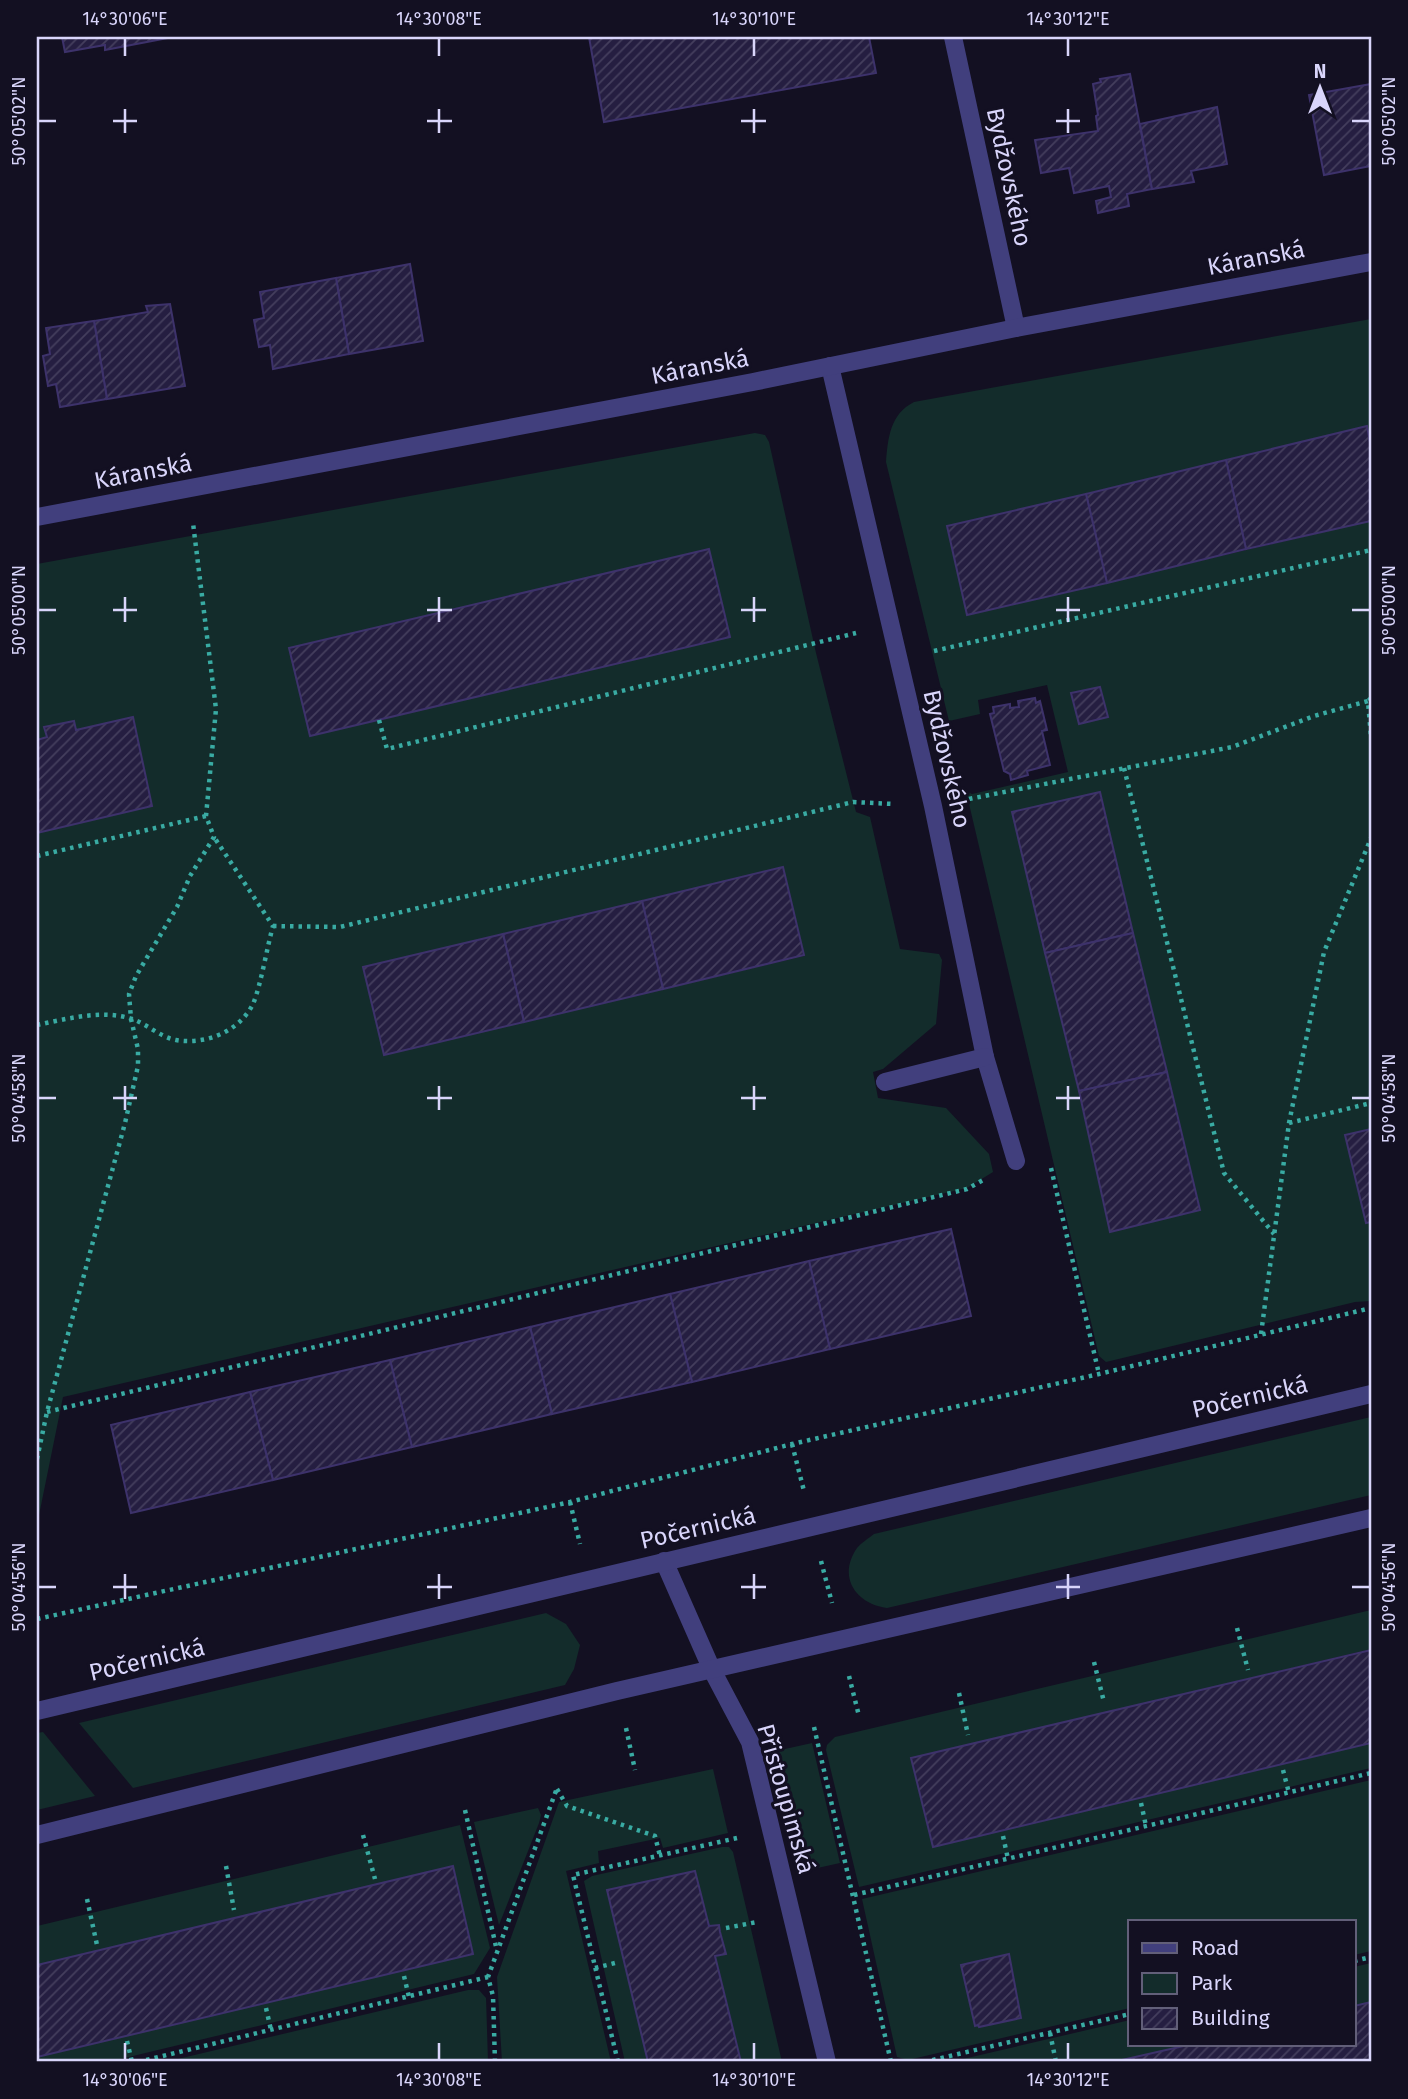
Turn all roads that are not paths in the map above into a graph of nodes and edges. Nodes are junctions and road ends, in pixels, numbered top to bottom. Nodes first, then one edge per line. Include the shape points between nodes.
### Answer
1 (953, 37) edge
2 (1371, 262) edge
3 (1016, 328) junction
4 (830, 366) junction
5 (37, 517) edge
6 (985, 1057) junction
7 (885, 1082) dead end
8 (1016, 1161) road end
9 (1371, 1394) edge
10 (1371, 1518) edge
11 (664, 1561) junction
12 (712, 1670) junction
13 (37, 1712) edge
14 (37, 1835) edge
15 (827, 2062) edge

1 - 3 street, Bydžovského
2 - 3 street, Káranská
3 - 4 street, Káranská
4 - 5 street, Káranská
4 - 6 street, Bydžovského via 933,806
6 - 7 street
6 - 8 street, Bydžovského
9 - 11 street, Počernická
10 - 12 street
11 - 12 street, Přistoupimská
11 - 13 street, Počernická
12 - 14 street
12 - 15 street, Přistoupimská via 750,1742

